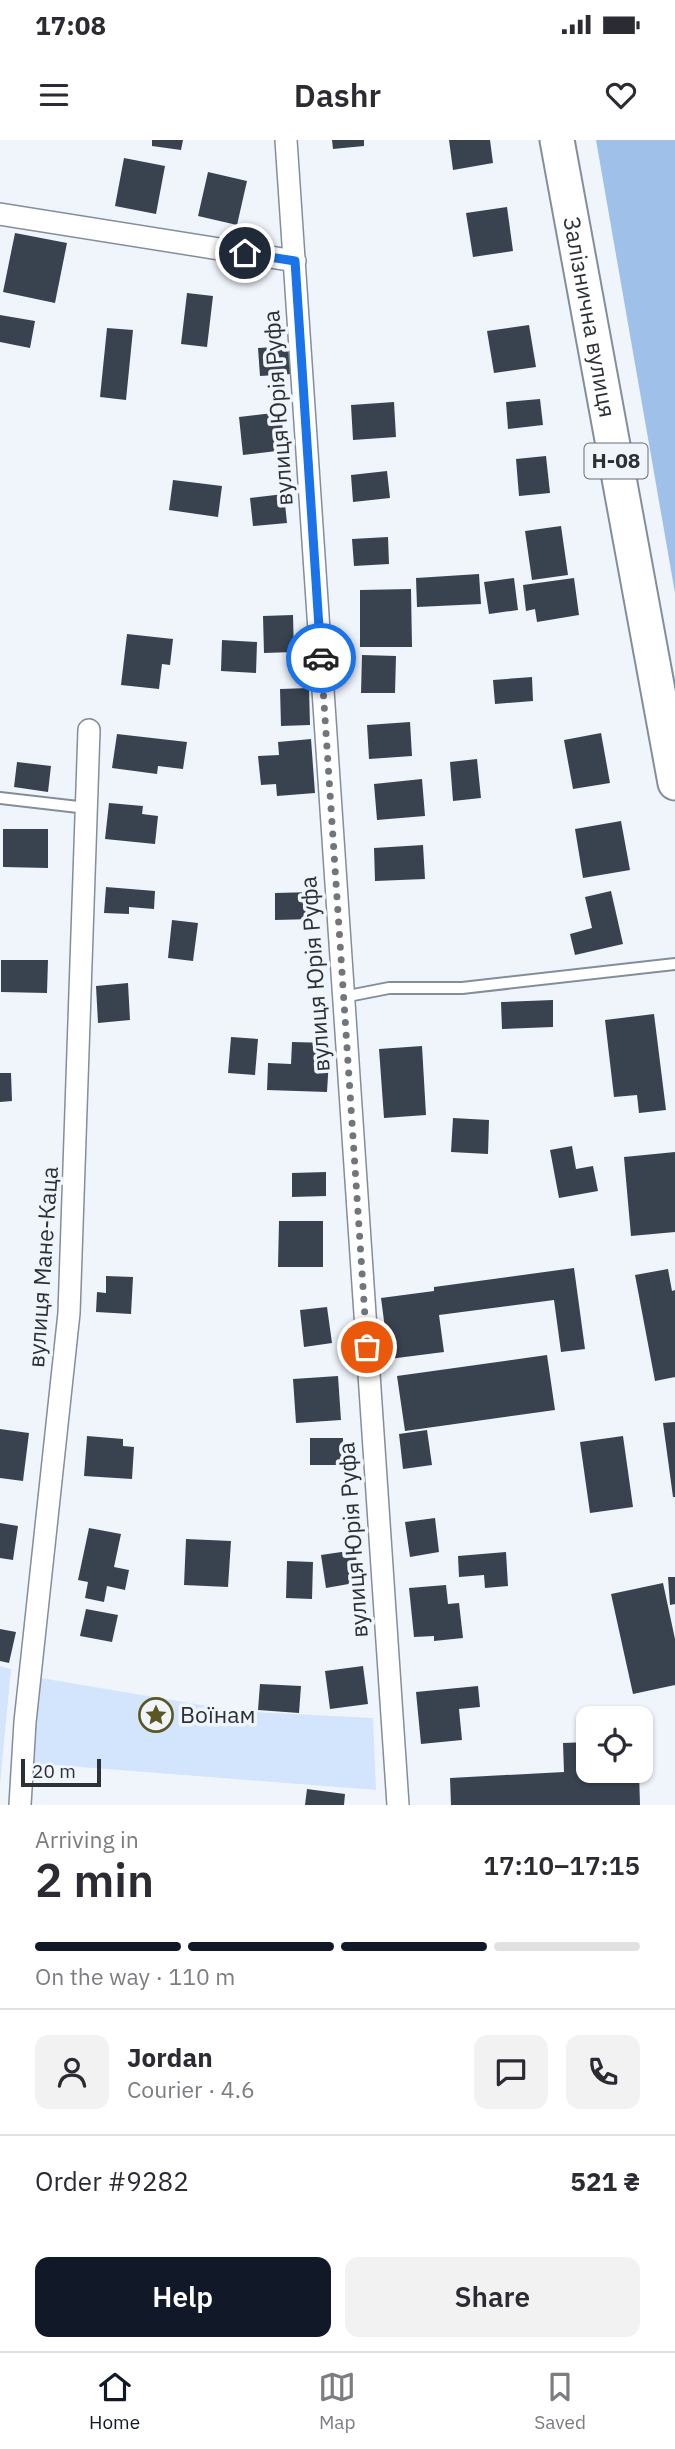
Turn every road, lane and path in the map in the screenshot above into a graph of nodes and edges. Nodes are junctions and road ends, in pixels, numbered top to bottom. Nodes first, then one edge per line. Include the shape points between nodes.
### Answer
1 (286, 140) edge
2 (557, 140) edge
3 (0, 214) edge
4 (295, 261) junction
5 (89, 730) dead end
6 (675, 783) edge
7 (0, 798) edge
8 (87, 808) junction
9 (675, 964) edge
10 (343, 997) junction
11 (20, 1805) edge
12 (398, 1805) edge

1 - 4 street, вулиця Юрія Руфа
2 - 6 main road, Залізнична вулиця / Н-08
3 - 4 street
4 - 10 street, вулиця Юрія Руфа
5 - 8 street, вулиця Мане-Каца
7 - 8 lane
8 - 11 street, вулиця Мане-Каца via 69,1313 24,1722
9 - 10 lane via 462,988 389,988
10 - 12 street, вулиця Юрія Руфа

